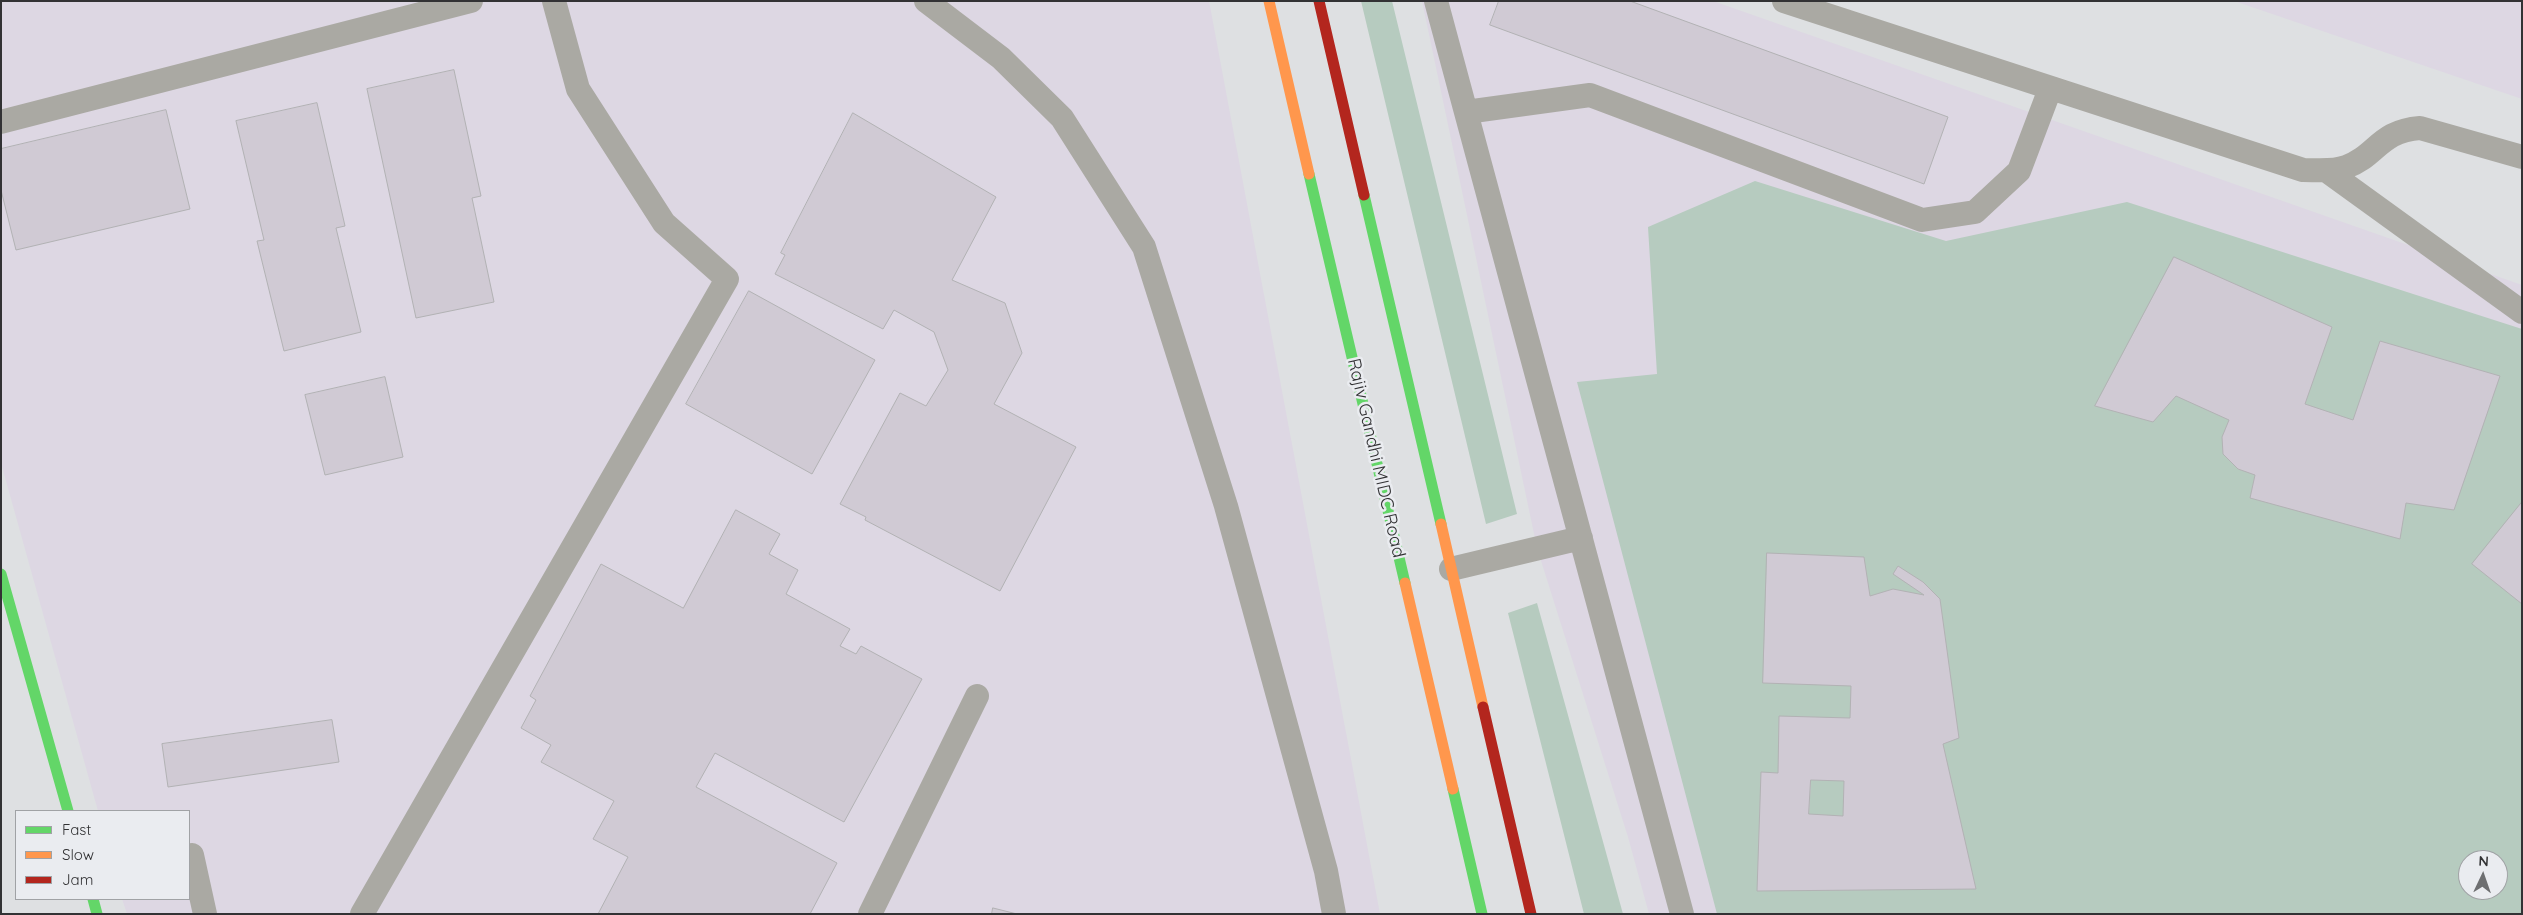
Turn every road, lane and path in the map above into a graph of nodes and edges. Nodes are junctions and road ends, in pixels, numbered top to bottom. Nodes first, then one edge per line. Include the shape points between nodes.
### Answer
1 (472, 1) edge
2 (554, 1) edge
3 (926, 1) edge
4 (1269, 1) edge
5 (1319, 1) edge
6 (1436, 1) edge
7 (1784, 1) edge
8 (1807, 5) edge
9 (2050, 89) junction
10 (1466, 112) junction
11 (1, 122) edge
12 (2522, 157) edge
13 (2327, 170) junction
14 (2522, 312) edge
15 (1581, 538) junction
16 (1451, 568) junction
17 (1, 574) edge
18 (977, 696) dead end
19 (68, 810) edge
20 (192, 855) dead end
21 (93, 900) edge
22 (98, 914) edge
23 (205, 914) edge
24 (362, 914) edge
25 (870, 914) edge
26 (1334, 914) edge
27 (1482, 914) edge
28 (1531, 914) edge
29 (1682, 914) edge

1 - 11 lane
2 - 24 lane via 578,89 664,223 727,279
3 - 26 lane via 1000,58 1062,118 1144,247 1226,506 1326,871
4 - 27 main road, Rajiv Gandhi MIDC Road
5 - 16 main road
6 - 10 lane
7 - 8 lane
8 - 9 lane
9 - 10 lane via 2019,171 1975,212 1922,220 1590,95
9 - 13 lane via 2283,165 2303,170
10 - 15 lane
12 - 13 lane via 2420,128 2390,135 2347,167
13 - 14 lane
15 - 16 lane
15 - 29 lane
16 - 28 main road
17 - 19 main road
18 - 25 lane
20 - 23 lane
21 - 22 main road

